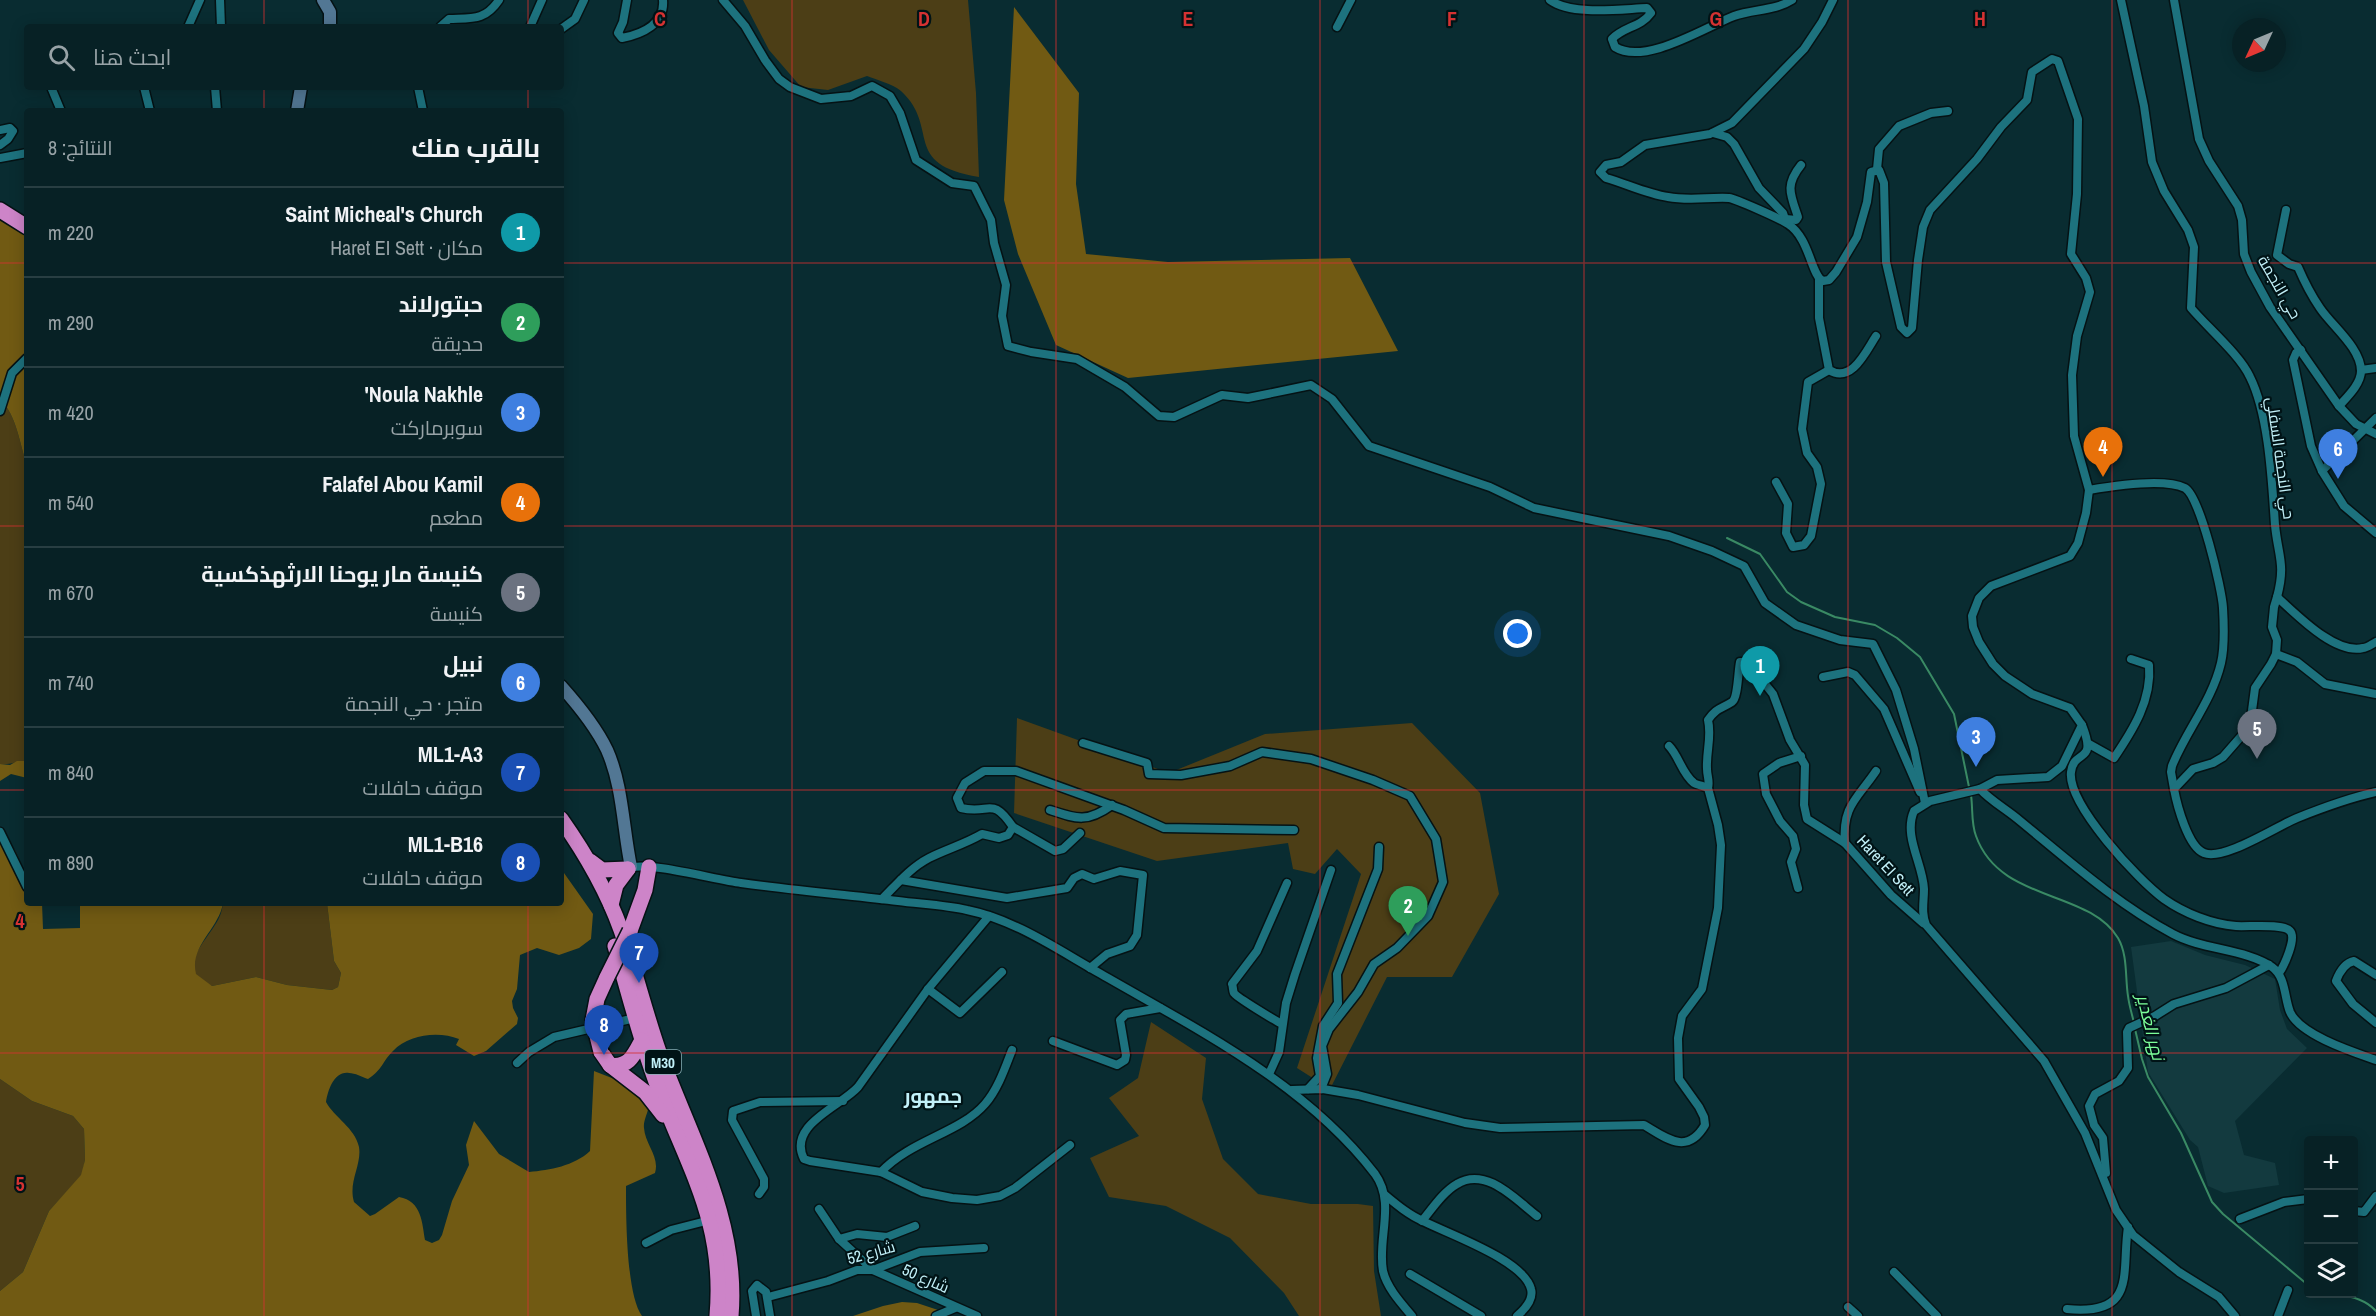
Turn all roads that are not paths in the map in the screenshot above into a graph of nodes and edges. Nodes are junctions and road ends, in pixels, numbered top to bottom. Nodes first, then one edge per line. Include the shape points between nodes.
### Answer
1 (200, 0) edge
2 (220, 0) edge
3 (323, 0) edge
4 (500, 0) edge
5 (542, 0) edge
6 (584, 0) edge
7 (627, 0) edge
8 (663, 0) edge
9 (723, 0) edge
10 (1351, 0) edge
11 (1549, 0) edge
12 (1792, 0) edge
13 (1833, 0) edge
14 (2121, 0) edge
15 (2174, 0) edge
16 (189, 24) edge
17 (221, 24) edge
18 (330, 24) edge
19 (443, 24) edge
20 (531, 24) edge
21 (564, 27) edge
22 (1337, 27) dead end
23 (52, 90) edge
24 (145, 90) edge
25 (215, 90) edge
26 (300, 90) edge
27 (419, 90) edge
28 (60, 108) edge
29 (149, 108) edge
30 (217, 108) edge
31 (298, 108) edge
32 (422, 108) edge
33 (1948, 111) dead end
34 (0, 130) edge
35 (1710, 134) junction
36 (0, 145) edge
37 (24, 154) edge
38 (0, 158) edge
39 (1801, 165) dead end
40 (1877, 169) junction
41 (0, 202) edge
42 (0, 210) edge
43 (2286, 210) dead end
44 (24, 217) edge
45 (1786, 220) junction
46 (24, 225) edge
47 (1819, 280) junction
48 (1876, 336) dead end
49 (2301, 350) junction
50 (24, 361) edge
51 (2376, 368) edge
52 (1829, 370) junction
53 (2361, 370) junction
54 (2339, 406) junction
55 (0, 411) edge
56 (2376, 417) edge
57 (2363, 429) junction
58 (2376, 434) edge
59 (2322, 471) junction
60 (1776, 482) dead end
61 (2089, 490) junction
62 (2376, 533) edge
63 (2277, 597) junction
64 (2376, 642) edge
65 (2276, 654) junction
66 (2131, 659) dead end
67 (1823, 677) dead end
68 (564, 690) edge
69 (2376, 694) edge
70 (2082, 725) junction
71 (1083, 743) dead end
72 (2089, 744) junction
73 (1668, 746) dead end
74 (1803, 760) junction
75 (1876, 771) dead end
76 (1708, 788) junction
77 (1980, 789) junction
78 (2174, 789) junction
79 (2376, 792) edge
80 (1925, 800) junction
81 (1112, 806) junction
82 (1050, 810) dead end
83 (564, 823) edge
84 (1013, 827) junction
85 (1294, 830) dead end
86 (0, 832) edge
87 (1080, 832) dead end
88 (564, 838) edge
89 (1845, 843) junction
90 (1379, 847) dead end
91 (586, 856) junction
92 (649, 867) junction
93 (629, 868) junction
94 (1331, 870) dead end
95 (900, 880) junction
96 (24, 881) edge
97 (1287, 883) dead end
98 (1798, 888) dead end
99 (882, 899) junction
100 (611, 905) junction
101 (989, 916) junction
102 (1926, 925) junction
103 (2269, 965) junction
104 (1090, 968) junction
105 (1002, 972) dead end
106 (2279, 973) junction
107 (2376, 975) edge
108 (928, 989) junction
109 (1160, 1008) junction
110 (635, 1018) junction
111 (2376, 1023) edge
112 (1282, 1024) junction
113 (642, 1040) junction
114 (1053, 1041) dead end
115 (1012, 1050) dead end
116 (605, 1059) junction
117 (2376, 1060) edge
118 (517, 1063) dead end
119 (1269, 1074) junction
120 (1308, 1089) junction
121 (1321, 1089) junction
122 (1292, 1090) junction
123 (843, 1101) junction
124 (674, 1125) junction
125 (1070, 1145) dead end
126 (882, 1172) junction
127 (2106, 1179) junction
128 (759, 1194) dead end
129 (1385, 1195) junction
130 (2376, 1196) edge
131 (2304, 1200) edge
132 (819, 1209) dead end
133 (2358, 1211) edge
134 (1537, 1216) dead end
135 (710, 1220) junction
136 (2240, 1220) dead end
137 (1422, 1221) junction
138 (915, 1226) dead end
139 (2128, 1227) junction
140 (839, 1239) junction
141 (646, 1243) dead end
142 (984, 1248) dead end
143 (873, 1270) junction
144 (1894, 1272) dead end
145 (1410, 1274) dead end
146 (2288, 1290) dead end
147 (768, 1297) junction
148 (1848, 1307) dead end
149 (955, 1308) junction
150 (2067, 1309) dead end
151 (717, 1316) edge
152 (731, 1316) edge
153 (756, 1316) edge
154 (770, 1316) edge
155 (936, 1316) edge
156 (977, 1316) edge
157 (1412, 1316) edge
158 (1481, 1316) edge
159 (1517, 1316) edge
160 (1858, 1316) edge
161 (1937, 1316) edge
162 (2235, 1316) edge
163 (2278, 1316) edge

1 - 16 street
2 - 17 street
3 - 18 main road via 330,12
4 - 19 street via 481,16 449,19
5 - 20 street
6 - 21 street via 575,19
7 - 8 street via 618,33 622,38 657,22 664,9
9 - 80 street via 779,79 820,99 851,96 872,86 890,96 916,160 952,183 974,186 990,220 1006,285 1002,316 1008,346 1077,359 1125,387 1159,416 1174,417 1222,395 1248,398 1311,385 1332,399 1369,446 1490,487 1534,508 1669,536 1744,566 1765,603 1796,625 1840,639 1873,644 1896,690
10 - 22 street
11 - 12 street via 1571,7 1611,11 1647,8 1650,16 1612,39 1620,50 1648,51 1736,15
13 - 35 street via 1804,49 1732,123
14 - 63 street, حي النجمة السفلي via 2152,162 2194,247 2190,308 2246,369 2257,394 2283,569
15 - 49 street, حي النجمة via 2199,139 2238,206 2244,254 2251,272
23 - 28 street
24 - 29 street
25 - 30 street
26 - 31 main road
27 - 32 street
33 - 40 street via 1931,113 1899,126 1879,149
34 - 36 street via 13,131
35 - 45 street via 1718,133 1731,140 1759,188
35 - 45 street via 1645,145 1621,162 1602,168 1600,174 1665,197 1731,198
37 - 38 street
39 - 45 street via 1791,186 1797,217
40 - 47 street via 1868,180 1864,213 1853,245 1832,278
40 - 61 street via 1884,183 1886,262 1901,327 1907,333 1912,328 1923,227 1930,210 2027,100 2035,69 2052,58 2058,62 2078,118 2078,194 2070,248 2090,292 2077,336 2072,382 2074,436
41 - 44 highway
42 - 46 highway
43 - 53 street via 2277,255 2298,267 2320,309 2340,331
45 - 47 street via 1806,244
47 - 52 street via 1819,318
48 - 52 street via 1850,371 1843,374
49 - 54 street, حي النجمة
49 - 59 street via 2293,356 2293,364 2308,435
50 - 55 street via 12,374
51 - 53 street
52 - 60 street via 1808,382 1802,429 1807,453 1817,466 1821,484 1811,536 1804,545 1793,547 1786,533 1788,504
53 - 54 street via 2356,385
54 - 57 street, حي النجمة
56 - 57 street
57 - 58 street
57 - 59 street
59 - 62 street via 2343,507
61 - 70 street via 2082,531 2070,556 1991,586 1979,598 1972,616 1979,642 2005,676 2032,694 2070,708
61 - 78 street via 2149,484 2178,486 2190,493 2203,521 2223,601 2222,661 2208,698 2172,766
63 - 64 street via 2327,638 2349,648 2363,648
63 - 65 street, حي النجمة السفلي via 2272,627 2277,640
65 - 69 street via 2297,662 2325,684
65 - 78 street via 2255,688 2251,718 2244,733 2223,757 2193,770
66 - 72 street via 2149,665 2150,676 2143,708 2131,734 2114,758
67 - 80 street via 1848,672 1854,675 1884,709
68 - 93 main road via 606,749 615,773
70 - 72 street
70 - 77 street via 2067,757 2053,774 2038,779 1997,780
71 - 121 street via 1147,763 1149,774 1181,774 1230,766 1263,752 1287,755 1311,759 1410,796 1436,838 1443,882 1428,916 1397,948 1374,964 1329,1029 1322,1046 1326,1074
72 - 106 street via 2071,770 2087,817 2164,898 2198,917 2235,926 2289,929 2292,939
73 - 76 street via 1694,783
74 - 76 street via 1766,685 1740,662 1735,697 1708,720
74 - 89 street, Haret EI Sett via 1807,819
74 - 98 street via 1779,762 1763,774 1766,794 1796,849 1791,862
75 - 89 street via 1851,804 1843,825
76 - 121 street via 1721,845 1718,908 1702,989 1682,1016 1678,1038 1679,1079 1704,1117 1705,1125 1696,1136 1678,1143 1644,1125 1500,1128
77 - 80 street
77 - 103 street via 2082,872 2174,934
78 - 79 street via 2177,807 2193,843 2201,853 2209,855 2236,848 2297,818
80 - 102 street via 1914,811 1911,826 1924,888 1922,914
81 - 82 street via 1098,815 1077,819
81 - 84 street via 1016,771 984,771 965,783 957,798 961,808 994,807 1003,812
81 - 85 street via 1164,828
83 - 91 highway, M30
84 - 87 street via 1055,851 1063,849
84 - 95 street via 1008,835 999,838 982,834 929,858
86 - 96 street
88 - 110 highway, M30 via 583,867 610,929
89 - 102 street, Haret EI Sett via 1891,895
90 - 120 street via 1378,869 1337,974 1338,1003 1323,1026 1317,1058 1320,1076
91 - 93 highway via 602,870
91 - 100 highway, M30
92 - 93 street
92 - 99 street via 741,883
92 - 116 highway, bridge via 630,931 597,999 593,1020
93 - 100 highway via 616,885
94 - 112 street
95 - 99 street
95 - 104 street via 1007,898 1067,888 1082,874 1094,879 1120,871 1143,876 1137,935 1130,946 1107,954
97 - 112 street via 1257,951 1232,984 1233,993
99 - 101 street via 967,909
100 - 152 highway, M30 via 654,1038 723,1219 731,1269
101 - 104 street
101 - 108 street
102 - 127 street, Haret EI Sett via 2044,1061 2076,1114
103 - 106 street
103 - 127 street via 2226,988 2174,1004 2127,1032 2128,1068 2119,1081 2096,1094 2089,1106 2094,1125 2103,1138
104 - 109 street
105 - 108 street via 960,1013
106 - 117 street via 2290,1012 2298,1023 2315,1035
107 - 111 street via 2354,961 2339,973 2336,981
108 - 123 street via 867,1075
109 - 114 street via 1122,1017 1126,1055 1117,1065
109 - 119 street
110 - 113 highway, M30
110 - 118 street via 554,1037
112 - 119 street via 1278,1052
113 - 116 highway via 622,1066
113 - 124 highway, M30
115 - 126 street via 984,1105 908,1150
116 - 124 highway via 639,1085
119 - 122 street
120 - 121 street
120 - 122 street
122 - 129 street via 1337,1132 1375,1175
123 - 126 street via 810,1124 800,1145 804,1159
123 - 128 street via 760,1102 733,1111 732,1120 764,1179
124 - 135 highway, M30
125 - 126 street via 1015,1188 988,1199 922,1192
127 - 139 street via 2116,1210
129 - 137 street
129 - 157 street via 1383,1271
130 - 133 street via 2364,1212
131 - 136 street via 2284,1202
132 - 140 street, شارع 50
134 - 137 street via 1498,1186 1482,1179 1458,1182
135 - 141 street via 671,1230
135 - 151 highway, M30 via 718,1265
137 - 159 street via 1486,1249 1516,1270 1532,1293
138 - 140 street via 887,1237 857,1234
139 - 150 street via 2125,1280 2118,1296 2099,1311
139 - 162 street via 2133,1236 2160,1257 2219,1297
140 - 143 street, شارع 50
142 - 143 street, شارع 52 via 920,1252
143 - 147 street, شارع 52 via 857,1270
143 - 149 street, شارع 50
144 - 161 street
145 - 158 street
146 - 163 street
147 - 153 street, شارع 52 via 761,1287 753,1287
147 - 154 street
148 - 160 street
149 - 155 street
149 - 156 street, شارع 50

